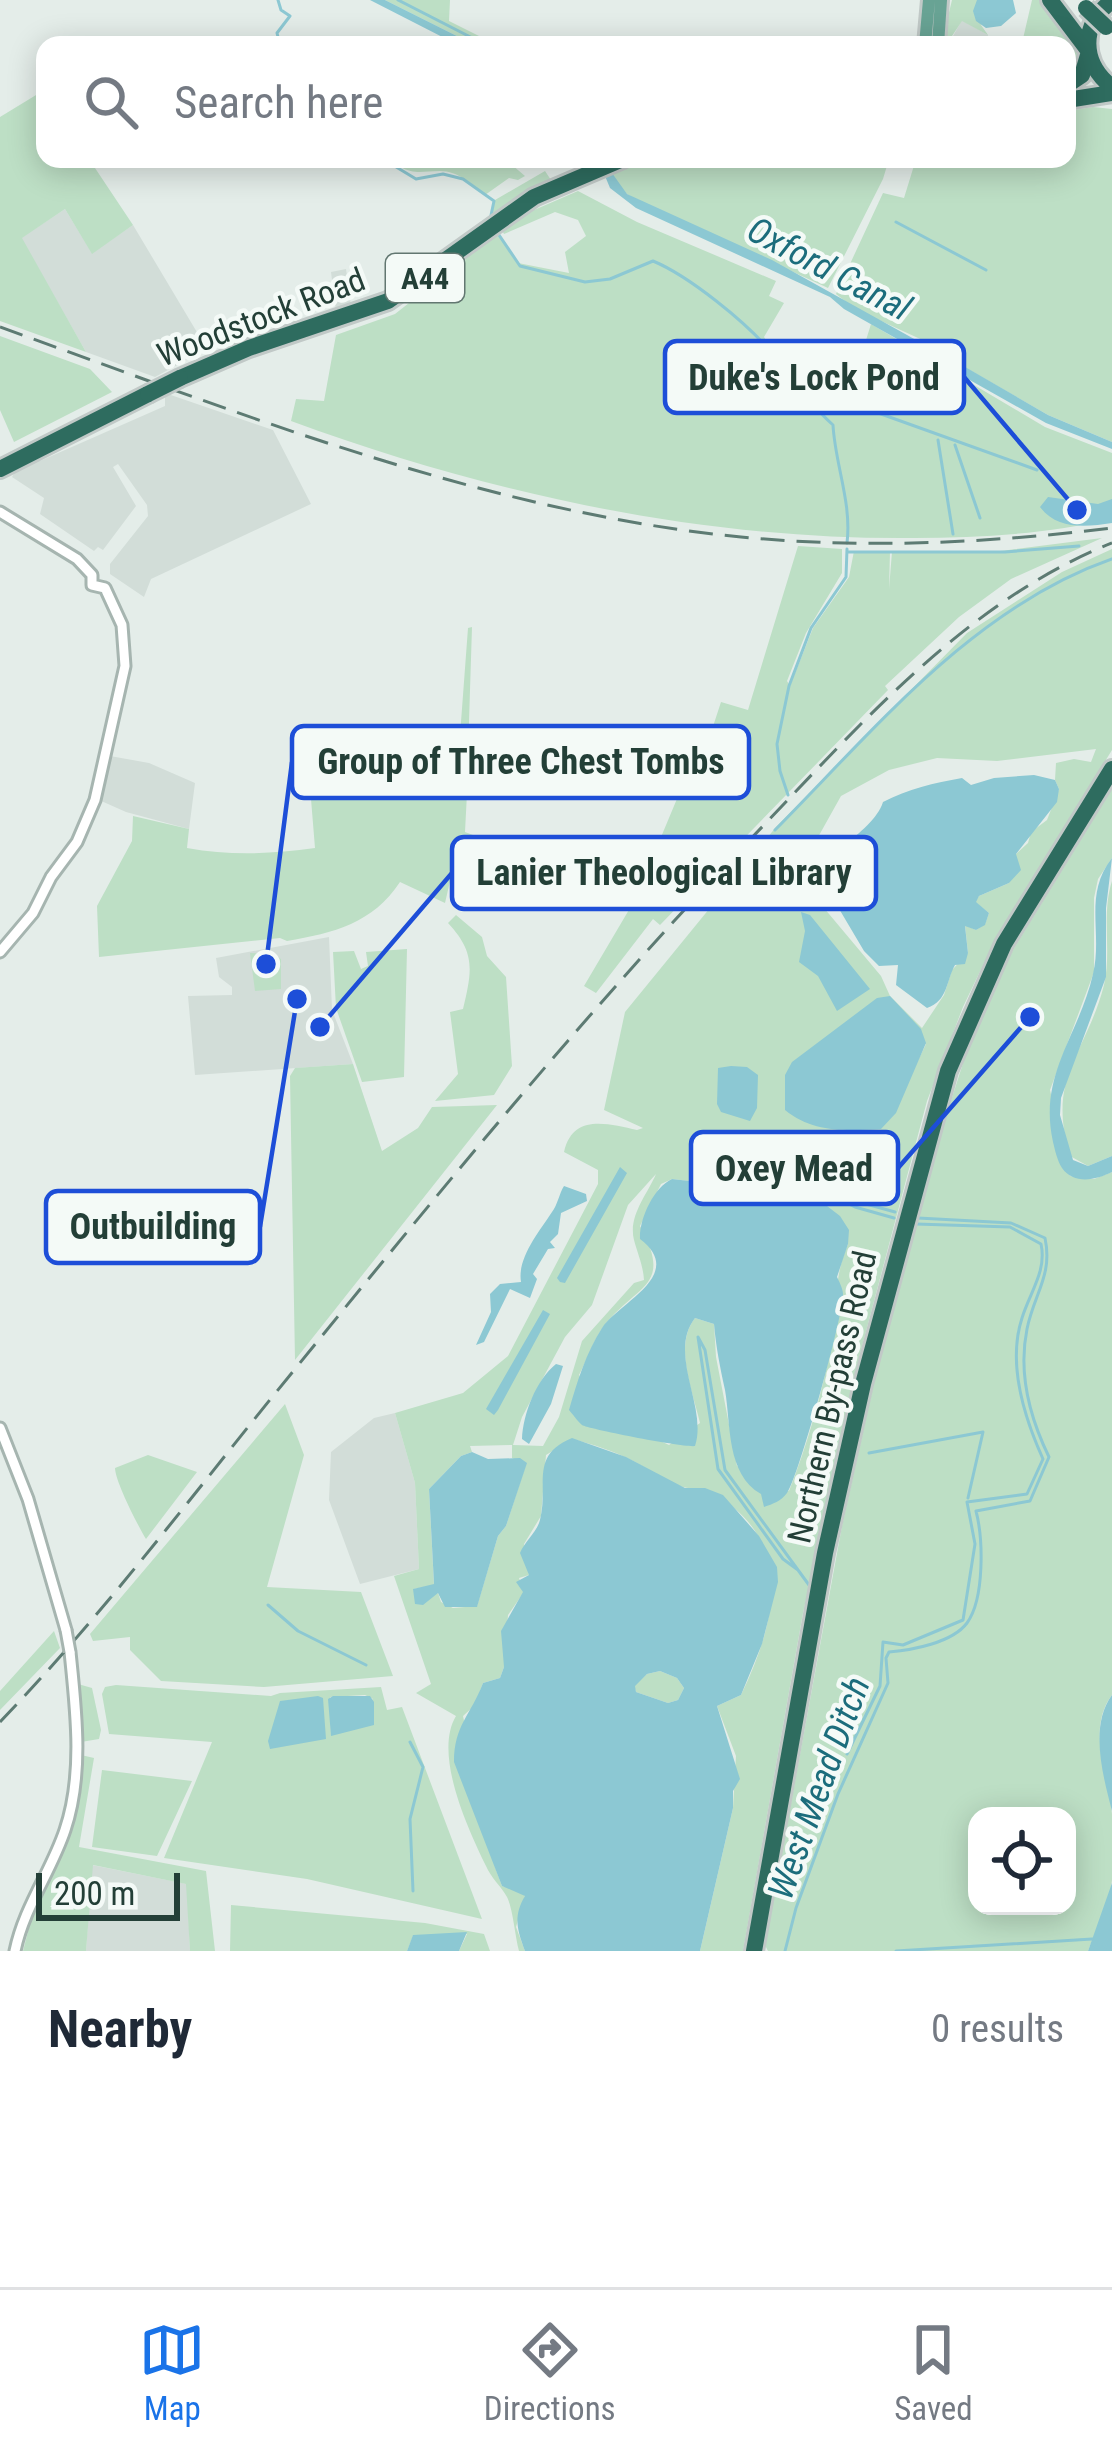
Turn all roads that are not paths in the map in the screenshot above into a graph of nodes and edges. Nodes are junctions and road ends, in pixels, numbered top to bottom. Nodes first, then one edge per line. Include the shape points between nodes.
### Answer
1 (928, 0) edge
2 (941, 0) edge
3 (1050, 0) edge
4 (1085, 2) edge
5 (1110, 20) edge
6 (926, 36) edge
7 (939, 36) edge
8 (1088, 52) junction
9 (1076, 85) edge
10 (1112, 93) edge
11 (1076, 95) edge
12 (601, 168) edge
13 (0, 469) edge
14 (0, 512) edge
15 (1112, 769) edge
16 (0, 952) edge
17 (0, 1428) edge
18 (756, 1945) edge
19 (15, 1951) edge

1 - 6 main road
2 - 7 main road
3 - 8 highway
4 - 5 highway, bridge
5 - 8 highway via 1092,23
8 - 9 highway
8 - 10 highway
10 - 11 highway
12 - 13 highway, Woodstock Road / A44, bridge via 520,206 388,301 249,348
14 - 16 street via 101,576 125,652 91,814
15 - 18 highway, Northern By-pass Road via 1004,944 948,1071 825,1553
17 - 19 street, bridge via 66,1630 76,1754 65,1831

